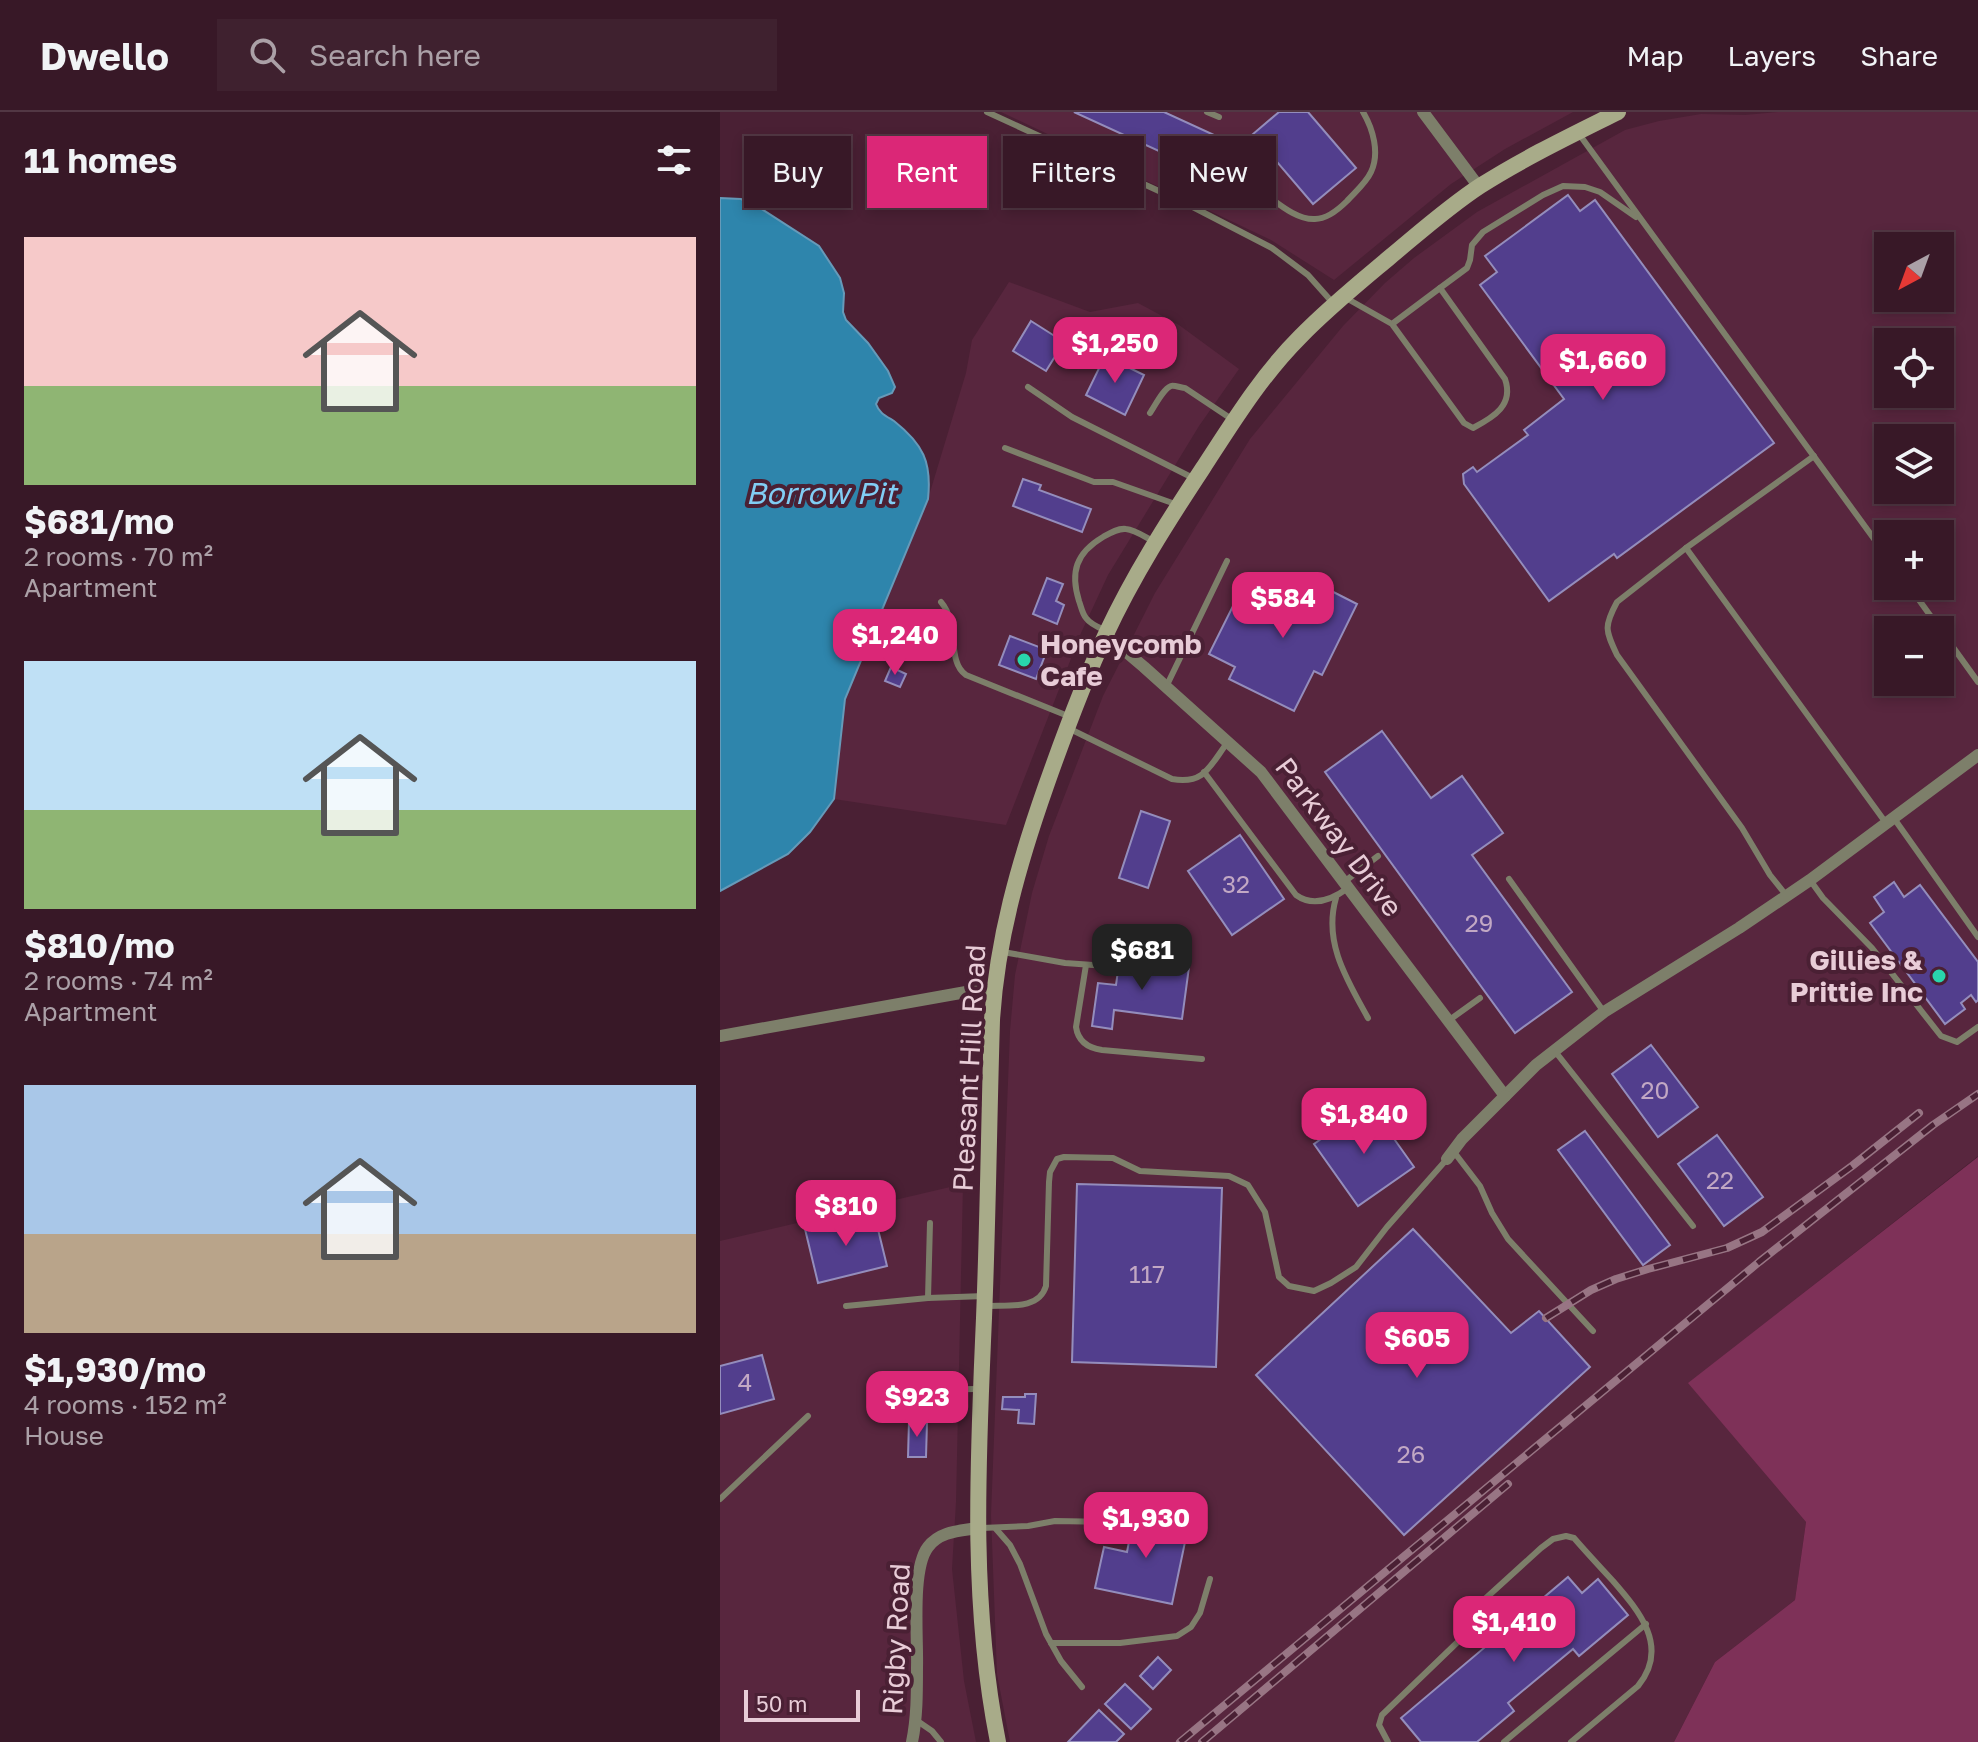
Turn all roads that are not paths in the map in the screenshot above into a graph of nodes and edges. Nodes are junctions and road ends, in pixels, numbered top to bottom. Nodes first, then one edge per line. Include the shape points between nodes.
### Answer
1 (987, 112) edge
2 (1207, 112) edge
3 (1363, 112) edge
4 (1423, 112) edge
5 (1618, 112) edge
6 (1219, 117) dead end
7 (1578, 132) junction
8 (1479, 187) junction
9 (1276, 201) edge
10 (1643, 221) junction
11 (1440, 288) junction
12 (1339, 301) junction
13 (1392, 324) junction
14 (1028, 387) dead end
15 (1150, 413) dead end
16 (1233, 420) junction
17 (1005, 448) dead end
18 (1814, 456) junction
19 (1195, 479) junction
20 (1178, 505) junction
21 (1874, 539) edge
22 (1155, 543) junction
23 (1686, 548) junction
24 (1227, 561) dead end
25 (1919, 600) edge
26 (941, 602) dead end
27 (1106, 633) junction
28 (1978, 682) edge
29 (1166, 687) junction
30 (1070, 723) junction
31 (1228, 742) junction
32 (1978, 755) edge
33 (1204, 772) junction
34 (1890, 820) junction
35 (1378, 856) dead end
36 (1509, 879) dead end
37 (1810, 880) junction
38 (1346, 885) junction
39 (1786, 895) junction
40 (1336, 898) junction
41 (1978, 937) edge
42 (999, 951) junction
43 (1086, 965) junction
44 (1107, 966) dead end
45 (994, 991) junction
46 (1480, 998) dead end
47 (1604, 1012) junction
48 (1368, 1018) dead end
49 (1448, 1021) junction
50 (1978, 1027) edge
51 (720, 1036) edge
52 (1554, 1050) junction
53 (1202, 1059) dead end
54 (1505, 1096) junction
55 (1450, 1155) junction
56 (930, 1223) dead end
57 (1693, 1226) dead end
58 (928, 1298) junction
59 (984, 1302) junction
60 (846, 1306) dead end
61 (1593, 1331) dead end
62 (981, 1389) junction
63 (907, 1390) dead end
64 (808, 1416) dead end
65 (720, 1499) edge
66 (1113, 1522) dead end
67 (978, 1528) junction
68 (996, 1529) junction
69 (1210, 1579) dead end
70 (1646, 1624) junction
71 (1051, 1643) junction
72 (1082, 1687) dead end
73 (916, 1720) junction
74 (912, 1742) edge
75 (941, 1742) edge
76 (998, 1742) edge
77 (1388, 1742) edge
78 (1504, 1742) edge
79 (1571, 1742) edge

1 - 12 lane via 1272,248
2 - 6 lane
3 - 9 lane via 1375,143 1372,171 1341,207 1314,220
4 - 8 street
5 - 7 street, Pleasant Hill Road
7 - 8 street, Pleasant Hill Road
7 - 10 lane
8 - 12 street, Pleasant Hill Road
10 - 11 lane via 1600,192 1563,186 1483,232 1472,245 1467,268
10 - 18 lane
11 - 13 lane
11 - 13 lane via 1505,379 1507,396 1491,419 1473,428 1464,423
12 - 13 lane
12 - 16 street, Pleasant Hill Road via 1275,364
14 - 19 lane via 1072,417
15 - 16 lane via 1167,389 1177,386
16 - 19 street, Pleasant Hill Road
17 - 20 lane via 1094,482 1113,482
18 - 21 lane
18 - 23 lane
19 - 20 street, Pleasant Hill Road
20 - 22 street, Pleasant Hill Road
22 - 27 street, Pleasant Hill Road
22 - 27 lane via 1122,529 1081,555 1074,581 1081,608
23 - 34 lane
23 - 39 lane via 1617,602 1607,628 1610,640
24 - 29 lane
25 - 28 lane
26 - 30 lane via 948,610 960,670
27 - 29 street, Parkway Drive
27 - 30 street, Pleasant Hill Road
29 - 31 street, Parkway Drive
30 - 33 lane via 1172,779 1185,782
30 - 42 street, Pleasant Hill Road via 1011,895
31 - 33 lane
31 - 38 street, Parkway Drive via 1261,772
32 - 34 street
33 - 40 lane via 1291,891 1302,900
34 - 37 street
34 - 41 lane
35 - 38 lane
36 - 47 lane
37 - 39 street
37 - 50 lane via 1941,1036 1957,1042
38 - 40 lane
38 - 49 street, Parkway Drive
39 - 47 street
40 - 48 lane via 1333,944
42 - 43 lane
42 - 45 street, Pleasant Hill Road
43 - 44 lane
43 - 53 lane via 1076,1027 1085,1044
45 - 51 street
45 - 59 street, Pleasant Hill Road
46 - 49 lane
47 - 52 street
49 - 54 street, Parkway Drive
52 - 54 street
52 - 57 lane
54 - 55 street
55 - 59 lane via 1356,1267 1314,1291 1289,1286 1279,1277 1265,1212 1248,1185 1229,1176 1140,1171 1113,1158 1057,1159 1049,1182 1044,1294 1032,1304
55 - 61 lane via 1480,1186 1508,1239
56 - 58 lane
58 - 59 lane
58 - 60 lane
59 - 62 street, Pleasant Hill Road
62 - 63 lane
62 - 67 street, Pleasant Hill Road
64 - 65 lane
66 - 68 lane via 1055,1521
67 - 68 lane
67 - 73 street, Rigby Road via 944,1534 921,1560
67 - 76 street, Pleasant Hill Road via 982,1627
68 - 71 lane via 1020,1564
69 - 71 lane via 1200,1613 1177,1636
70 - 77 lane via 1574,1538 1553,1539 1486,1598 1467,1633 1382,1715 1379,1725
70 - 78 lane
70 - 79 lane via 1652,1660 1646,1677
71 - 72 lane
73 - 74 street, Rigby Road
73 - 75 lane

